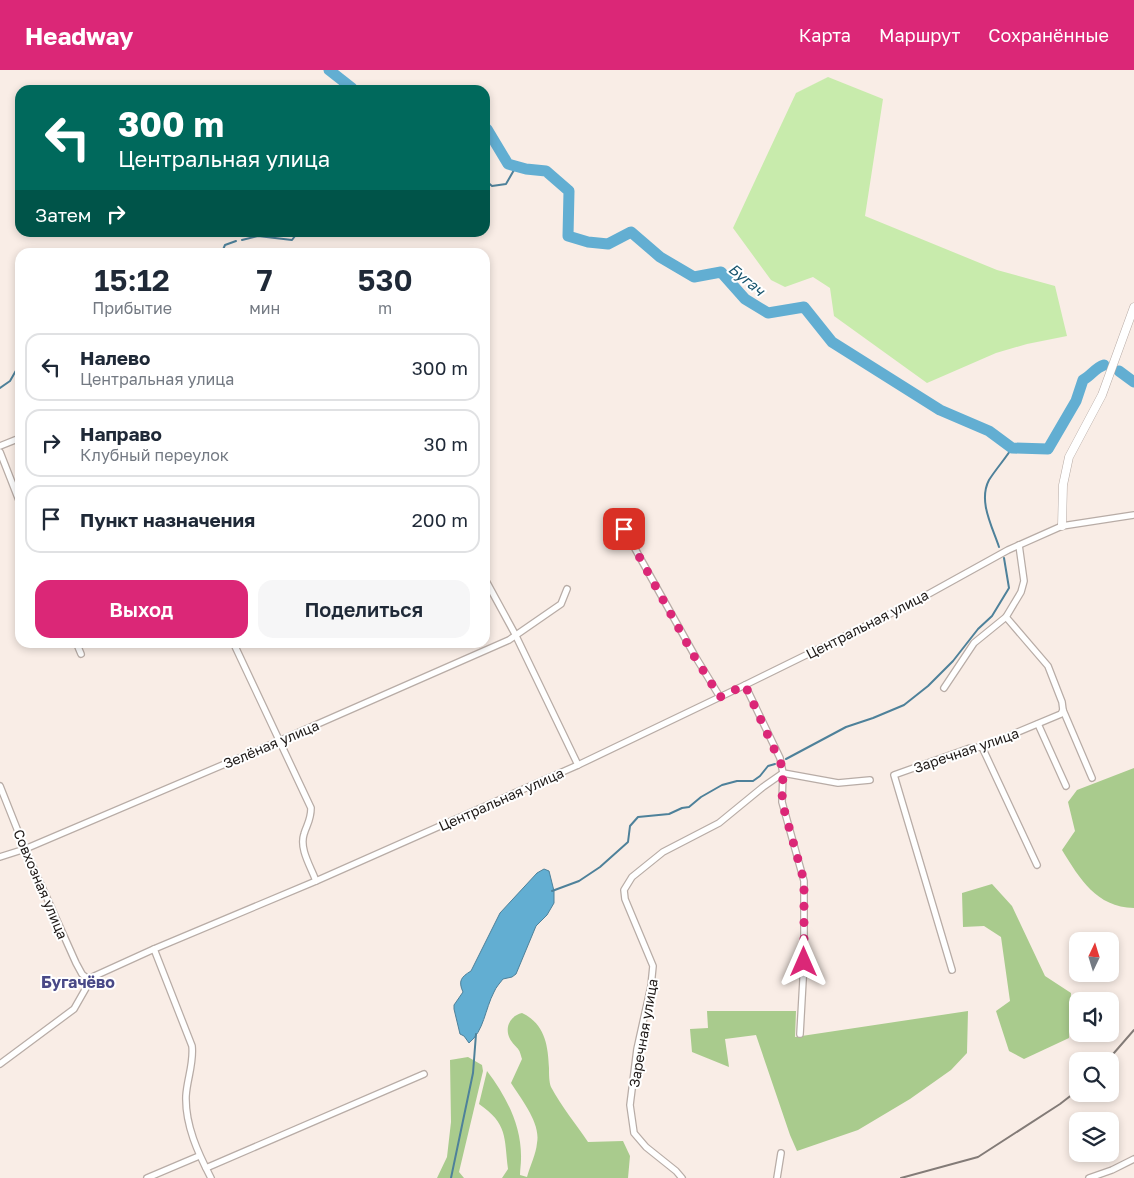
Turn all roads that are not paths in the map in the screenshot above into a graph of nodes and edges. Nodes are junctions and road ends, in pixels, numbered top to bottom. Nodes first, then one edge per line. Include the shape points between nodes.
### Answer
1 (1134, 307) edge
2 (15, 440) edge
3 (0, 446) edge
4 (0, 452) edge
5 (15, 490) edge
6 (1134, 515) edge
7 (1062, 526) junction
8 (624, 529) dead end
9 (1019, 545) junction
10 (490, 588) edge
11 (567, 588) dead end
12 (1006, 617) junction
13 (515, 634) junction
14 (78, 648) edge
15 (236, 648) edge
16 (81, 654) dead end
17 (745, 685) junction
18 (944, 688) dead end
19 (720, 697) junction
20 (1063, 710) junction
21 (1038, 724) junction
22 (279, 741) junction
23 (982, 747) junction
24 (578, 765) junction
25 (783, 773) junction
26 (1092, 778) dead end
27 (870, 780) dead end
28 (0, 786) edge
29 (1066, 786) dead end
30 (25, 849) junction
31 (0, 857) edge
32 (1037, 865) dead end
33 (316, 881) junction
34 (154, 949) junction
35 (952, 970) dead end
36 (88, 979) junction
37 (800, 1034) dead end
38 (0, 1064) edge
39 (424, 1074) dead end
40 (781, 1153) dead end
41 (199, 1156) junction
42 (1134, 1159) edge
43 (206, 1168) junction
44 (147, 1178) edge
45 (211, 1178) edge
46 (682, 1178) edge
47 (777, 1178) edge
48 (1089, 1178) edge

1 - 7 street via 1102,395 1069,457 1063,485
2 - 3 street
4 - 5 street
6 - 7 street, Центральная улица
7 - 9 street, Центральная улица
8 - 19 street
9 - 12 street via 1023,587
9 - 17 street, Центральная улица via 914,602
10 - 13 street
11 - 13 street, Зелёная улица via 561,604
12 - 18 street via 974,643
12 - 20 street via 1048,666
13 - 22 street, Зелёная улица via 509,640
13 - 24 street
14 - 16 street
15 - 22 street
17 - 19 street, Центральная улица
17 - 25 street via 780,758
19 - 24 street, Центральная улица
20 - 21 street, Заречная улица
20 - 26 street
21 - 23 street, Заречная улица
21 - 29 street
22 - 30 street, Зелёная улица
22 - 33 street via 312,808 303,836 303,848
23 - 32 street
23 - 35 street, Заречная улица via 970,748 894,775
24 - 33 street, Центральная улица
25 - 27 street via 838,783
25 - 37 street via 782,802 804,881
25 - 46 street, Заречная улица via 719,823 663,852 632,877 624,890 653,966 630,1105 634,1133
28 - 30 street, Совхозная улица
30 - 31 street, Зелёная улица
30 - 36 street, Совхозная улица via 76,963
33 - 34 street, Центральная улица
34 - 36 street, Центральная улица
34 - 41 street via 192,1046 186,1106
36 - 38 street via 74,1009
39 - 43 street
40 - 47 street
41 - 43 street
41 - 44 street
42 - 48 street
43 - 45 street

